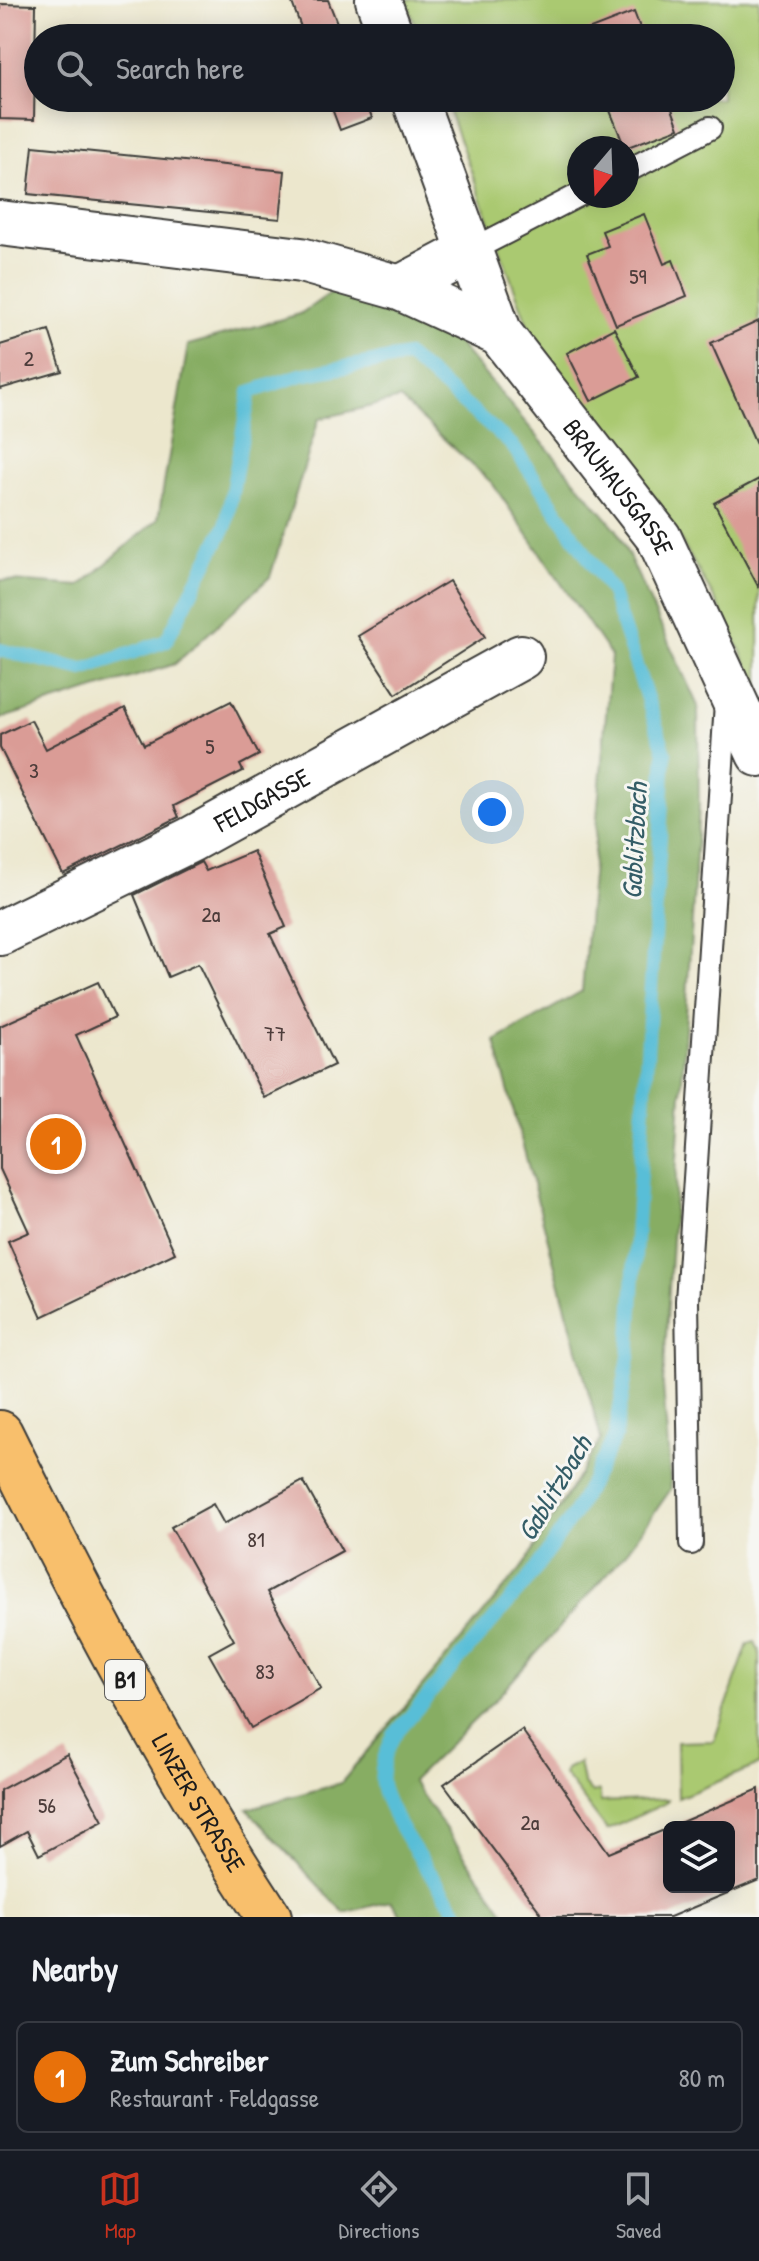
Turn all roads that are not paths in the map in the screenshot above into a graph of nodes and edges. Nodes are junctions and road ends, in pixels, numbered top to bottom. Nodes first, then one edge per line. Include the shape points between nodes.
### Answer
1 (378, 0) edge
2 (387, 24) edge
3 (419, 112) edge
4 (710, 128) dead end
5 (639, 165) edge
6 (567, 201) edge
7 (0, 223) edge
8 (470, 251) junction
9 (400, 288) junction
10 (500, 334) junction
11 (521, 657) dead end
12 (727, 686) junction
13 (759, 754) edge
14 (0, 933) edge
15 (0, 1433) edge
16 (691, 1543) dead end
17 (269, 1917) edge

1 - 2 street
3 - 8 street
4 - 5 lane
6 - 8 lane
7 - 9 street, BRAUHAUSGASSE via 301,260
8 - 9 street
8 - 10 street
9 - 10 street, BRAUHAUSGASSE
10 - 12 street, BRAUHAUSGASSE via 659,538
11 - 14 street, FELDGASSE via 190,840
12 - 13 street, BRAUHAUSGASSE
12 - 16 lane via 687,1301
15 - 17 main road, LINZER STRASSE / B1 via 126,1682

